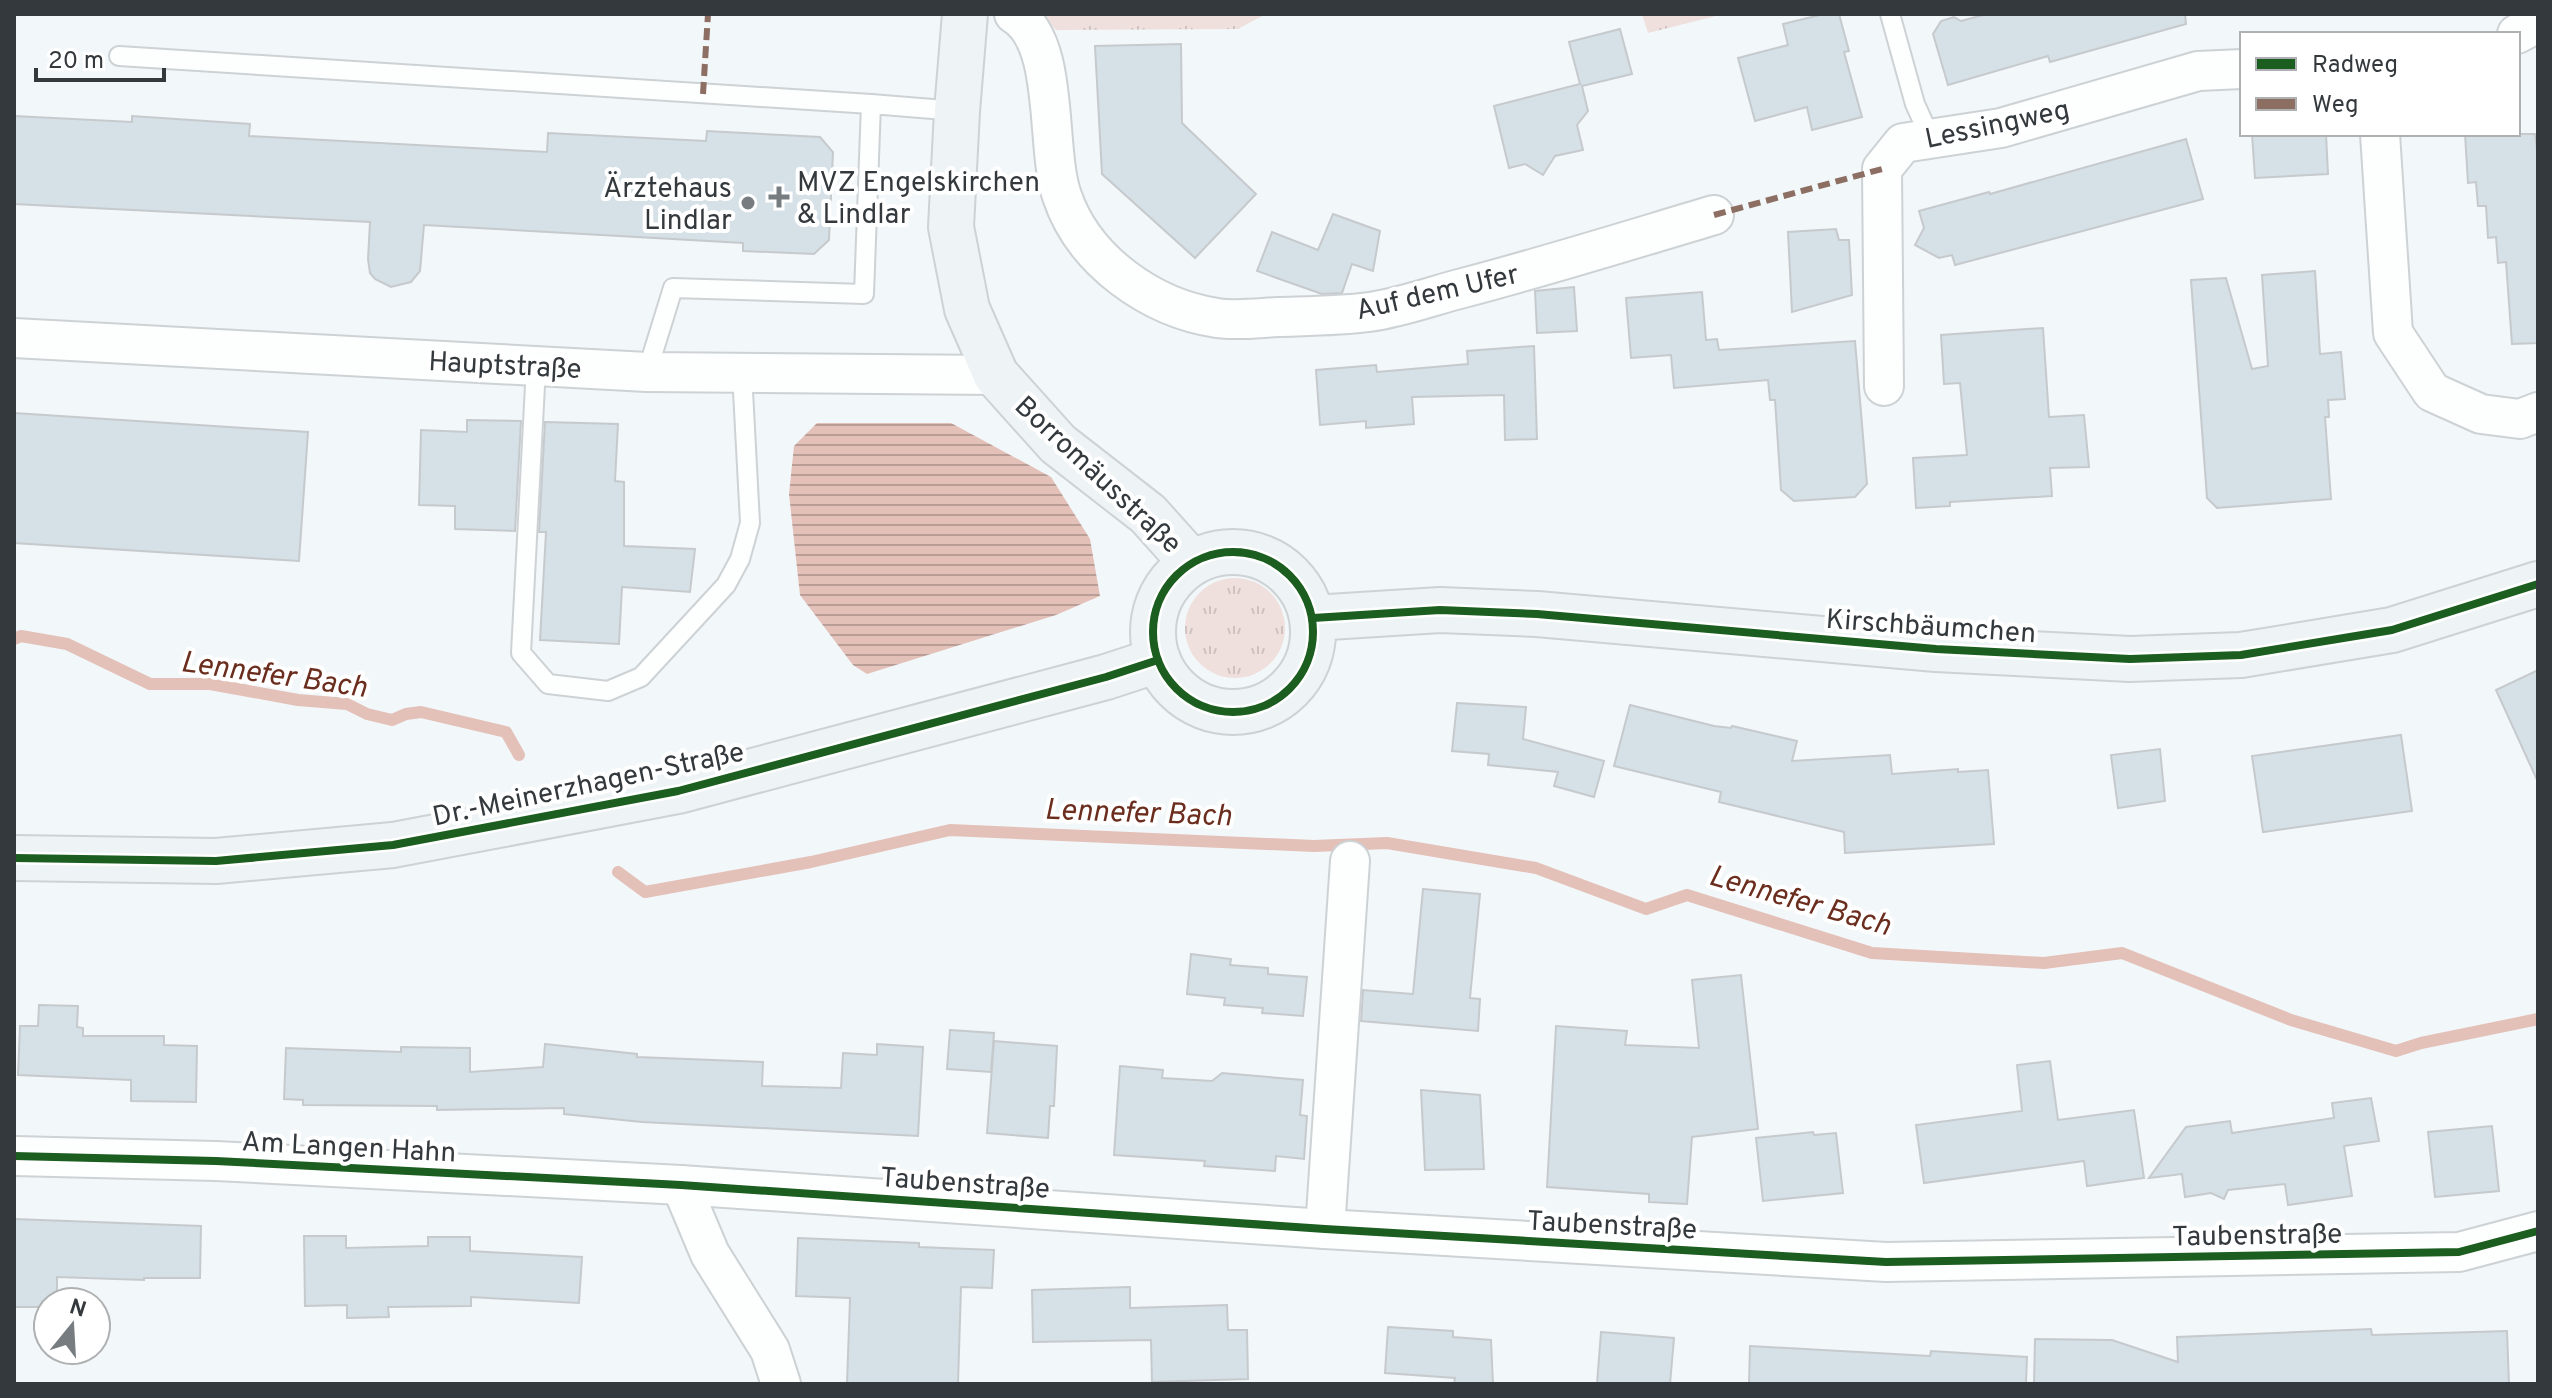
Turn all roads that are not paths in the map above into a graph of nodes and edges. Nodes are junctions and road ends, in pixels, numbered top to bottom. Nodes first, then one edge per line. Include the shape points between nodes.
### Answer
1 (965, 14) edge
2 (1014, 14) edge
3 (1890, 14) edge
4 (2538, 23) edge
5 (2520, 32) edge
6 (119, 56) dead end
7 (2240, 69) edge
8 (871, 104) junction
9 (957, 111) junction
10 (2380, 136) edge
11 (1931, 139) junction
12 (1714, 215) dead end
13 (14, 338) edge
14 (536, 366) junction
15 (647, 372) junction
16 (742, 372) junction
17 (996, 375) junction
18 (1884, 386) dead end
19 (2538, 412) edge
20 (1192, 563) junction
21 (2538, 584) edge
22 (1313, 618) junction
23 (1158, 660) junction
24 (14, 858) edge
25 (1350, 861) dead end
26 (14, 1156) edge
27 (681, 1185) junction
28 (1325, 1229) junction
29 (2538, 1231) edge
30 (781, 1384) edge

1 - 9 main road, Borromäusstraße
2 - 12 street, Auf dem Ufer via 1025,21 1041,49 1061,195 1077,228 1129,283 1164,304 1193,313 1221,318 1370,312
3 - 11 lane via 1915,104
4 - 5 street
6 - 8 lane
7 - 11 street, Lessingweg via 2198,71 2001,128
8 - 9 lane
8 - 15 lane via 864,294 673,288
9 - 17 main road, Borromäusstraße via 951,227 967,309
10 - 19 street via 2393,333 2432,392 2481,414 2520,419
11 - 18 street, Lessingweg via 1903,143 1882,169
13 - 14 street, Hauptstraße
14 - 15 street, Hauptstraße
14 - 16 lane via 521,653 548,684 608,691 641,677 726,585 740,559 750,523
15 - 16 street, Hauptstraße
16 - 17 street, Hauptstraße
17 - 20 main road, Borromäusstraße via 1058,444 1148,514
20 - 22 main road via 1221,552 1252,553 1280,566 1301,589
20 - 23 main road via 1171,580 1157,605 1153,633
21 - 22 main road, Kirschbäumchen via 2392,630 2241,655 2130,659 1936,649 1537,614 1440,610
22 - 23 main road via 1307,663 1294,684 1255,709 1231,712 1187,697
23 - 24 main road, Dr.-Meinerzhagen-Straße via 678,791 393,845 216,861
25 - 28 street
26 - 27 street, Am Langen Hahn
27 - 28 street, Taubenstraße
27 - 30 street via 710,1254 770,1350
28 - 29 street, Taubenstraße via 1886,1262 2459,1252

